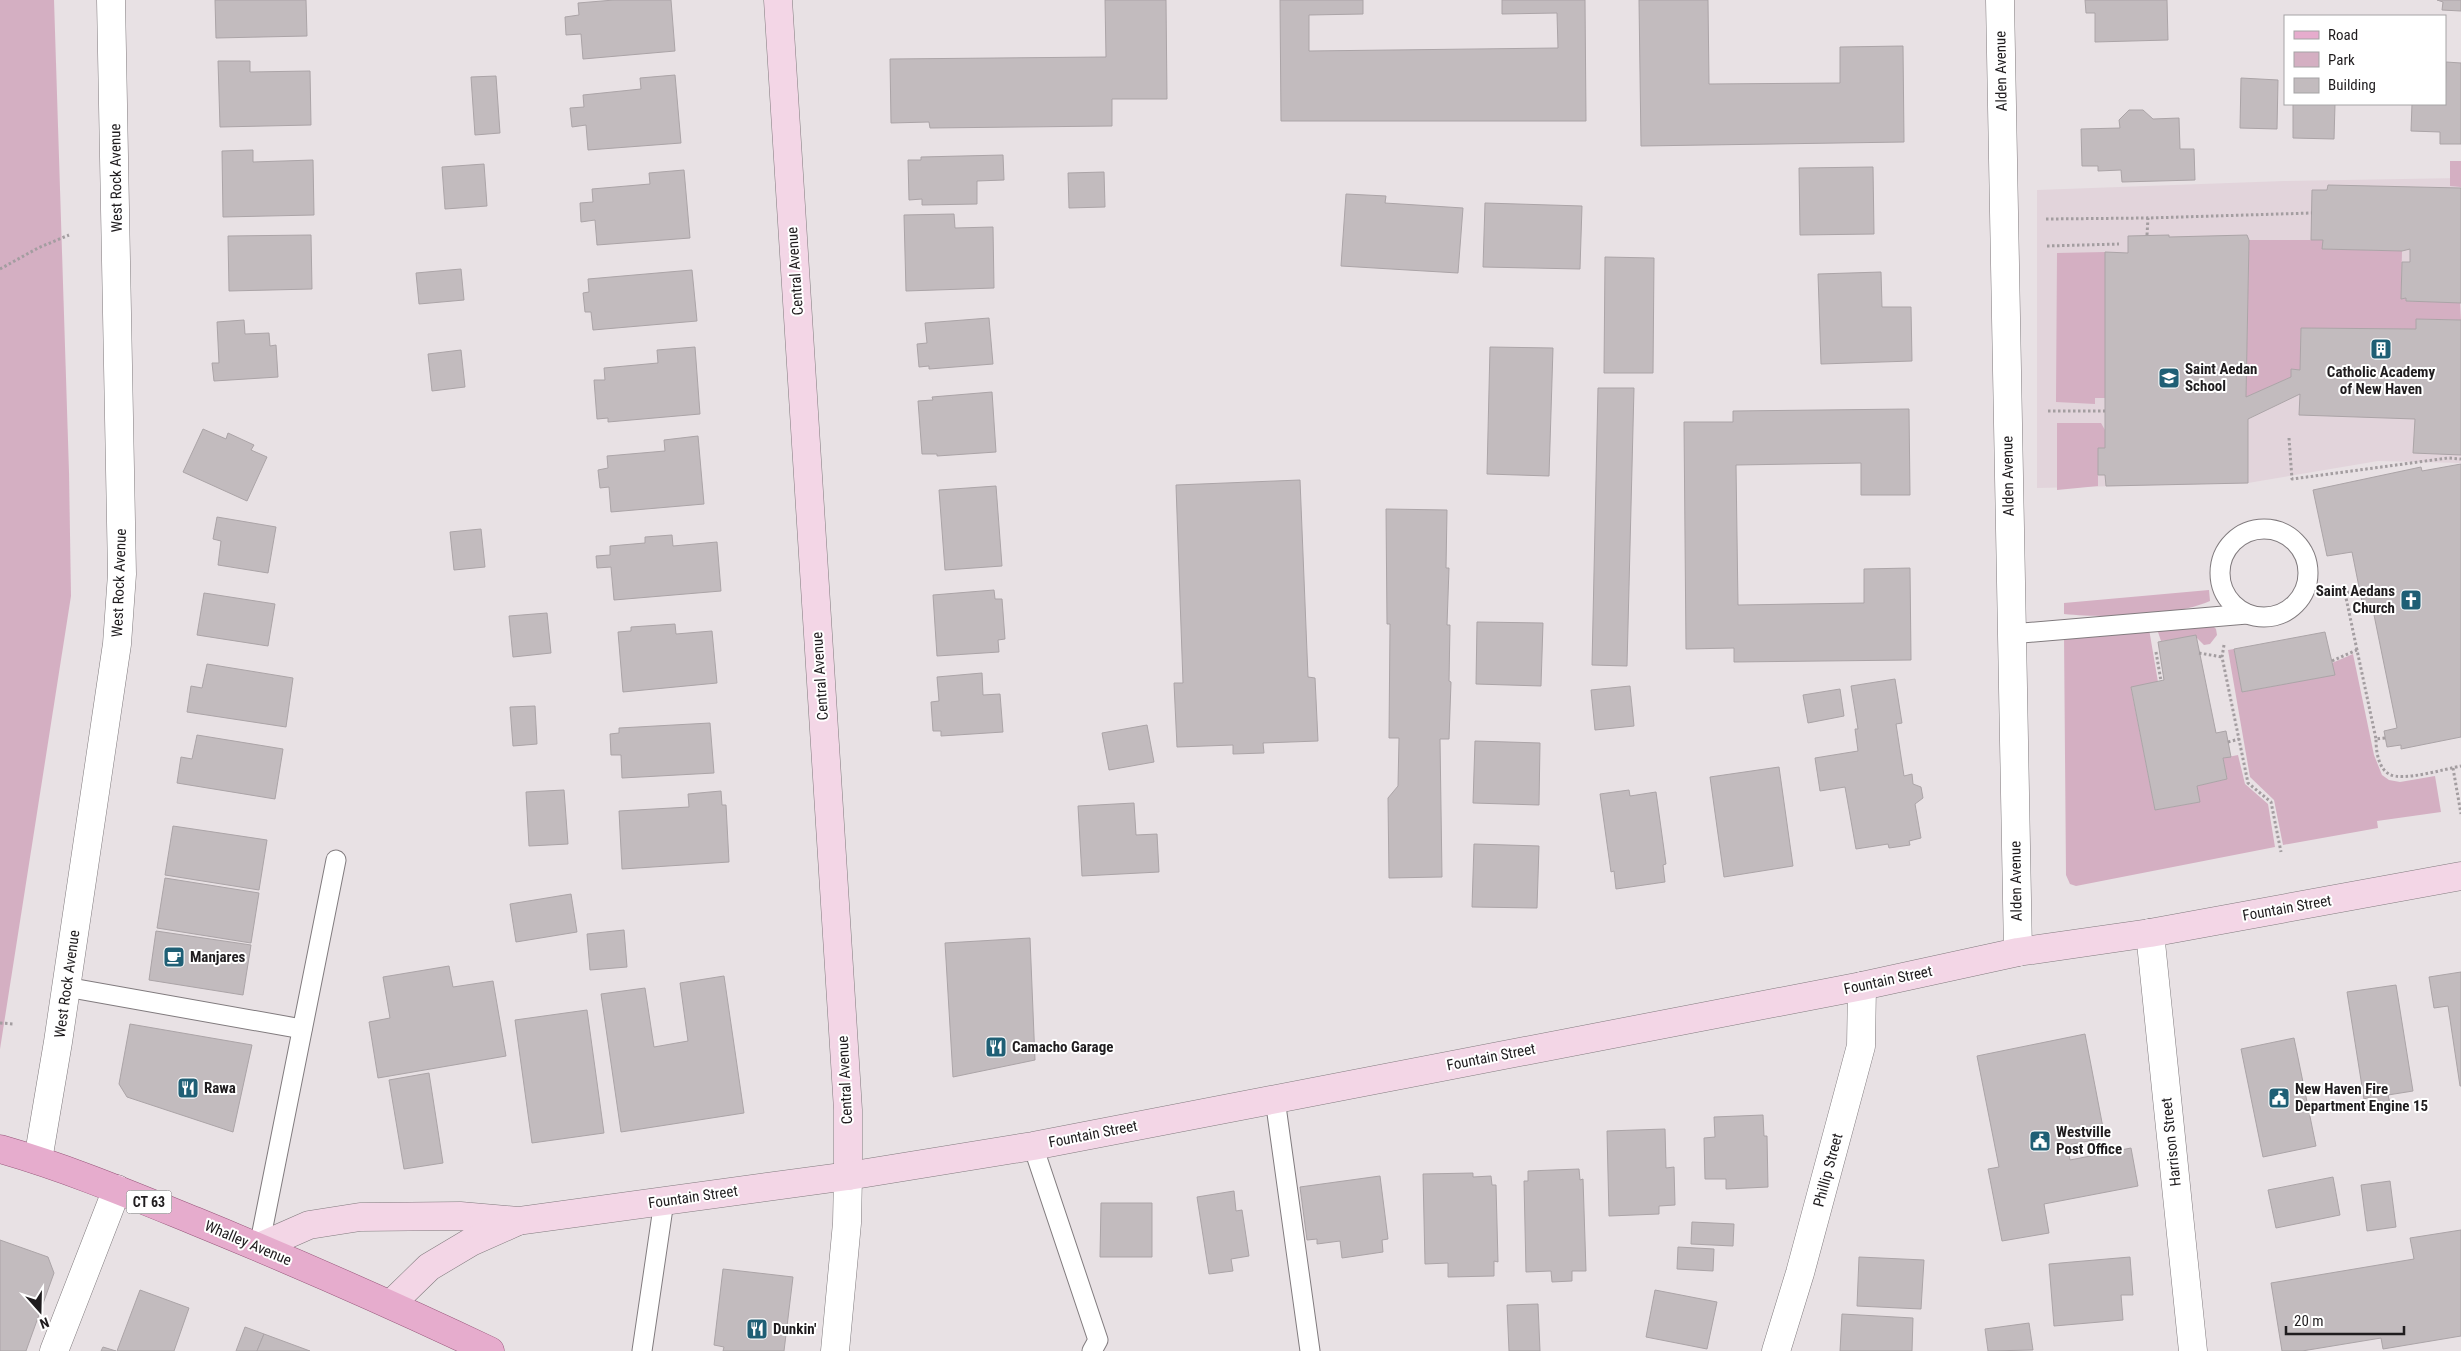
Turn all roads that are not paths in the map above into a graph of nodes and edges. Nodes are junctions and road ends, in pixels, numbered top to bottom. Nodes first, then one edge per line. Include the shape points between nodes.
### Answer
1 (111, 0) edge
2 (778, 0) edge
3 (2000, 0) edge
4 (2247, 614) junction
5 (2011, 634) junction
6 (336, 860) dead end
7 (2461, 876) edge
8 (2150, 933) junction
9 (2018, 952) junction
10 (1862, 986) junction
11 (66, 987) junction
12 (302, 1029) junction
13 (1275, 1099) junction
14 (1033, 1146) junction
15 (0, 1149) edge
16 (38, 1160) junction
17 (848, 1176) junction
18 (116, 1189) junction
19 (664, 1201) junction
20 (518, 1221) junction
21 (258, 1247) junction
22 (391, 1304) junction
23 (54, 1351) edge
24 (490, 1351) edge
25 (642, 1351) edge
26 (835, 1351) edge
27 (1092, 1351) edge
28 (1310, 1351) edge
29 (1776, 1351) edge
30 (2192, 1351) edge

1 - 11 street, West Rock Avenue via 122,574 117,644
2 - 17 main road, Central Avenue via 848,1110
3 - 5 street, Alden Avenue
4 - 4 lane via 2275,616 2288,610 2305,588 2306,560 2300,548 2277,531 2262,529 2248,532 2235,540 2226,552 2220,581 2225,594
4 - 5 lane
5 - 9 street, Alden Avenue
6 - 12 lane
7 - 8 main road, Fountain Street
8 - 9 main road, Fountain Street
8 - 30 street, Harrison Street
9 - 10 main road, Fountain Street
10 - 13 main road, Fountain Street
10 - 29 street, Phillip Street via 1861,1046
11 - 12 lane
11 - 16 street, West Rock Avenue
12 - 21 lane
13 - 14 main road, Fountain Street
13 - 28 lane
14 - 17 main road, Fountain Street
14 - 27 lane via 1098,1340
15 - 16 main road, Whalley Avenue / CT 63
16 - 18 main road, Whalley Avenue / CT 63
17 - 19 main road, Fountain Street
17 - 26 street, Central Avenue
18 - 21 main road, Whalley Avenue / CT 63
18 - 23 street
19 - 20 main road, Fountain Street
19 - 25 lane
20 - 21 main road, Fountain Street via 460,1216 360,1216 309,1225
20 - 22 main road, Fountain Street via 471,1242 429,1267
21 - 22 main road, Whalley Avenue / CT 63
22 - 24 main road, Whalley Avenue / CT 63

